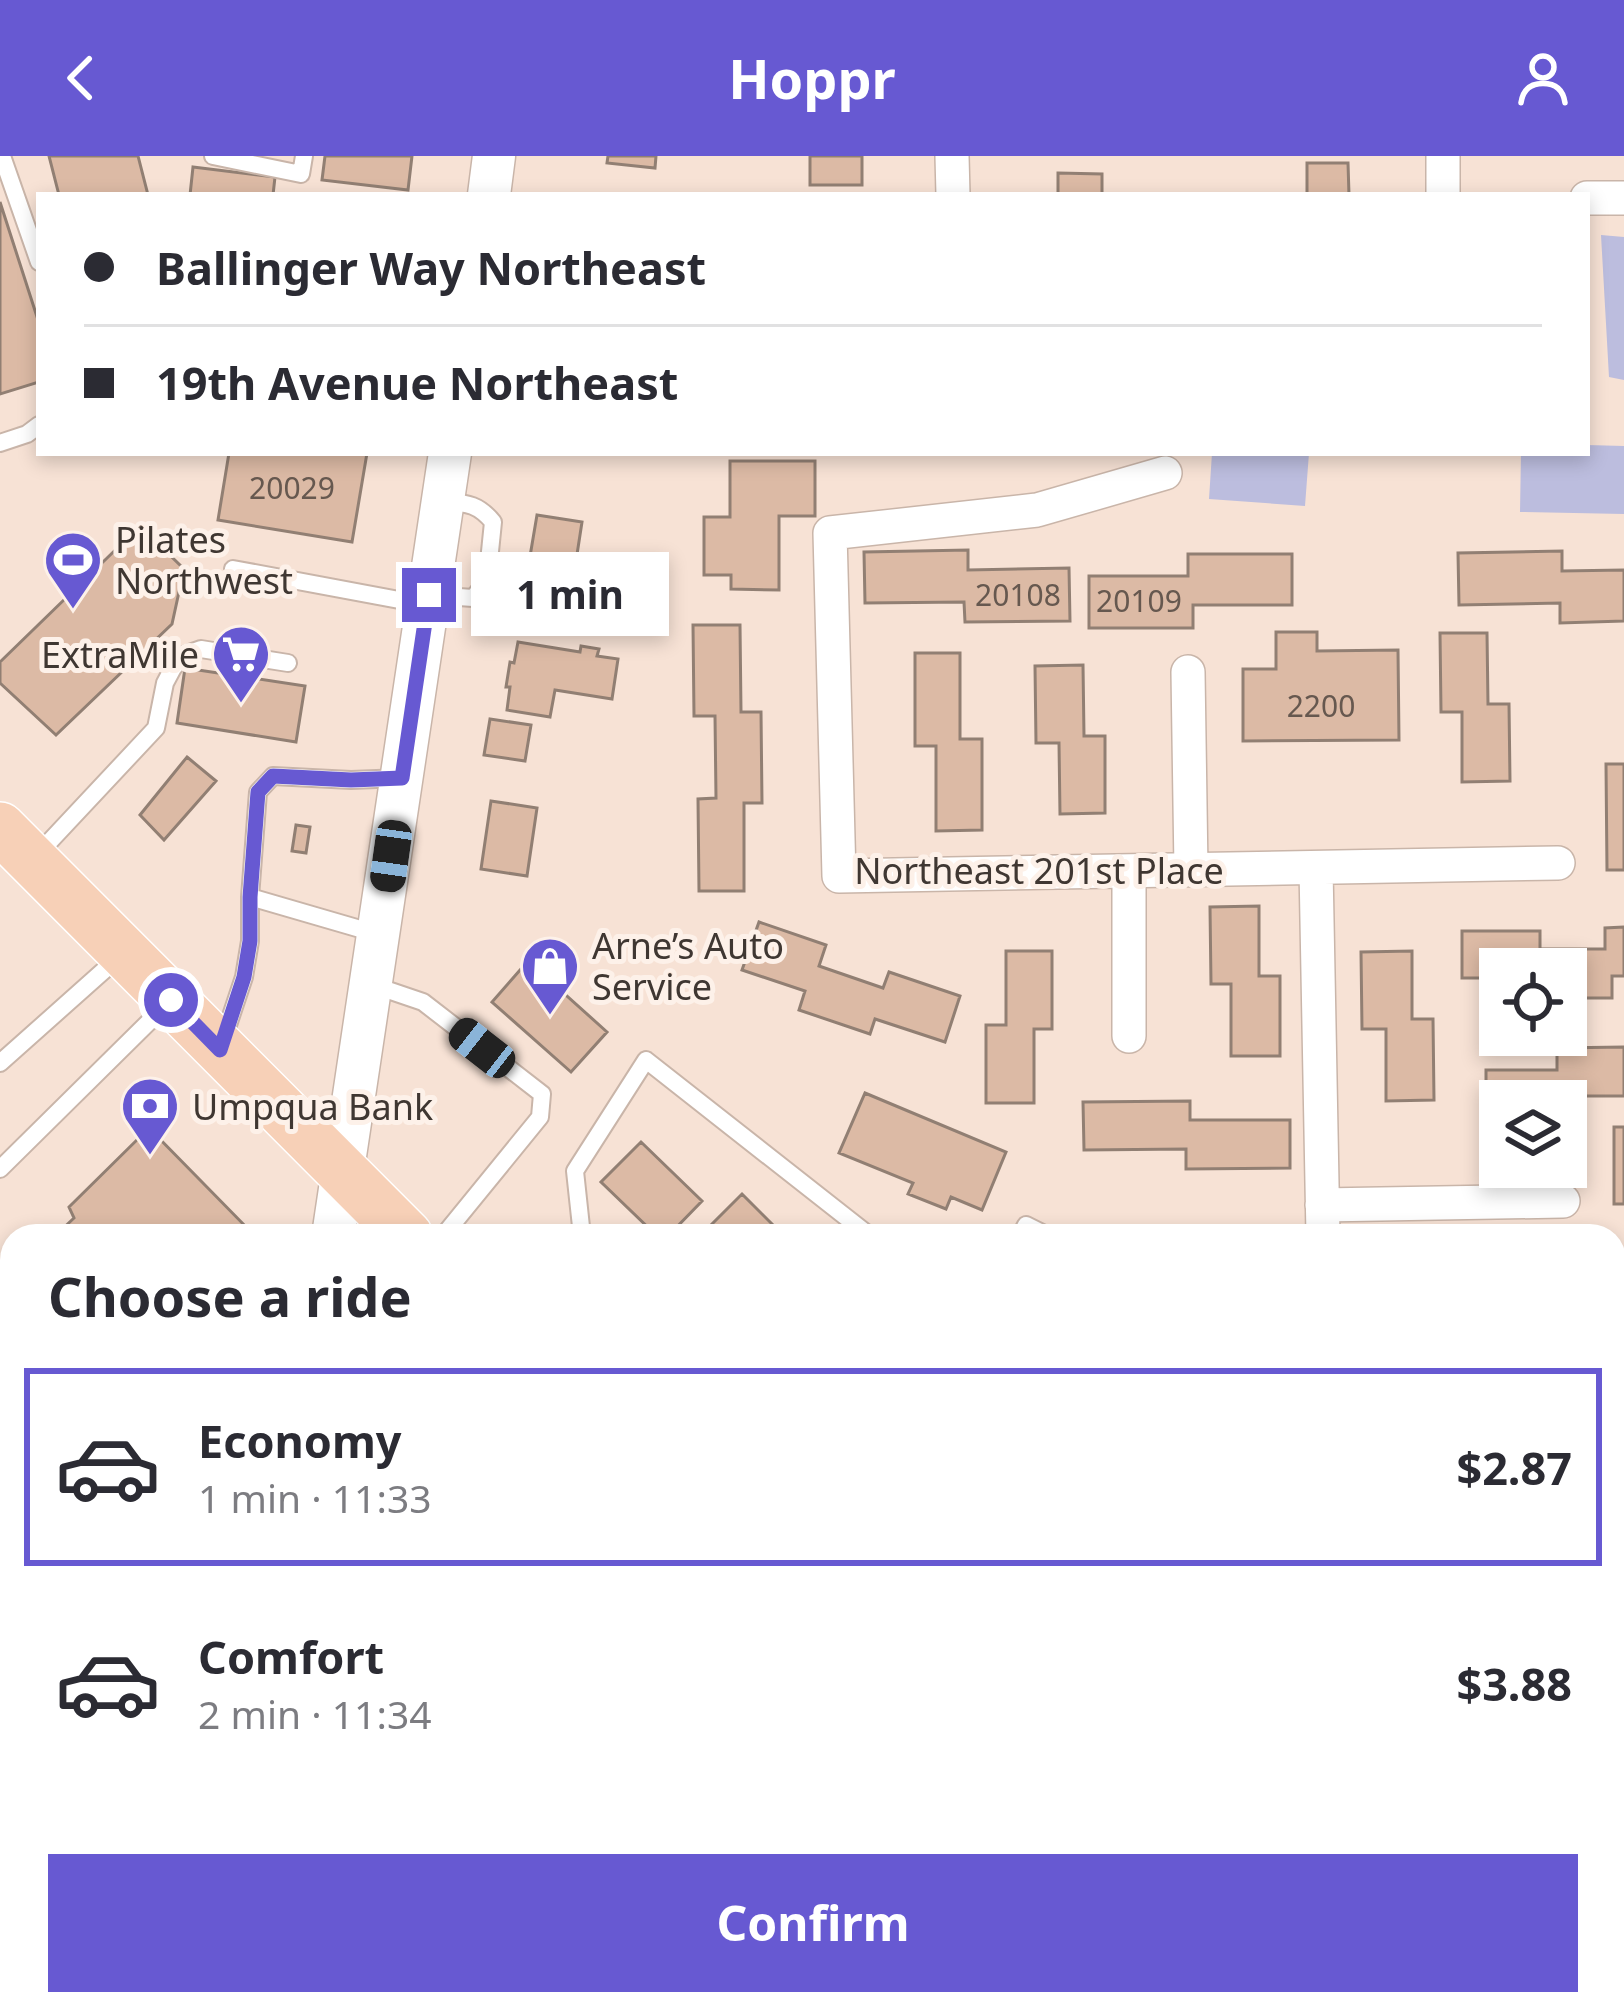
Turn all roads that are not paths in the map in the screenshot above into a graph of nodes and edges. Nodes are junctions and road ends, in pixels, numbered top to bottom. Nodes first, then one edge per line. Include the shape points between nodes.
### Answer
1 (2, 156) edge
2 (213, 156) edge
3 (304, 156) edge
4 (494, 156) edge
5 (952, 156) edge
6 (1443, 156) edge
7 (489, 192) edge
8 (953, 192) edge
9 (1443, 192) edge
10 (1624, 197) edge
11 (1590, 198) edge
12 (36, 253) edge
13 (36, 427) edge
14 (0, 443) edge
15 (450, 456) edge
16 (1165, 472) dead end
17 (232, 569) dead end
18 (428, 600) junction
19 (288, 663) dead end
20 (1188, 672) dead end
21 (402, 778) junction
22 (16, 844) edge
23 (1558, 863) dead end
24 (1316, 868) junction
25 (1191, 870) junction
26 (1129, 871) junction
27 (250, 897) junction
28 (379, 935) junction
29 (124, 953) junction
30 (372, 985) junction
31 (171, 1000) junction
32 (1129, 1036) dead end
33 (220, 1050) junction
34 (0, 1063) edge
35 (0, 1168) edge
36 (344, 1174) junction
37 (1563, 1201) dead end
38 (1322, 1220) edge
39 (335, 1224) edge
40 (395, 1224) edge
41 (453, 1224) edge
42 (581, 1224) edge
43 (855, 1224) edge

1 - 12 lane
2 - 3 lane via 301,174
4 - 7 street
5 - 8 street
6 - 9 street
10 - 11 street
13 - 14 lane
15 - 18 street
16 - 26 street, Northeast 201st Place via 1037,510 830,533 839,876
17 - 18 lane
18 - 21 street
19 - 22 lane via 201,649 184,655 165,683 156,728
20 - 25 street
21 - 27 lane via 273,776 258,792
21 - 28 street
22 - 29 main road
23 - 24 street, Northeast 201st Place
24 - 25 street, Northeast 201st Place
24 - 38 street
25 - 26 street, Northeast 201st Place
26 - 32 street
27 - 28 lane
27 - 33 lane via 244,977
28 - 30 street
29 - 31 main road
29 - 34 lane
30 - 36 street
30 - 41 lane via 422,1002 542,1094 540,1117
31 - 33 main road
31 - 35 lane
33 - 36 main road
36 - 39 street
36 - 40 main road
37 - 38 street
42 - 43 lane via 575,1171 646,1060

